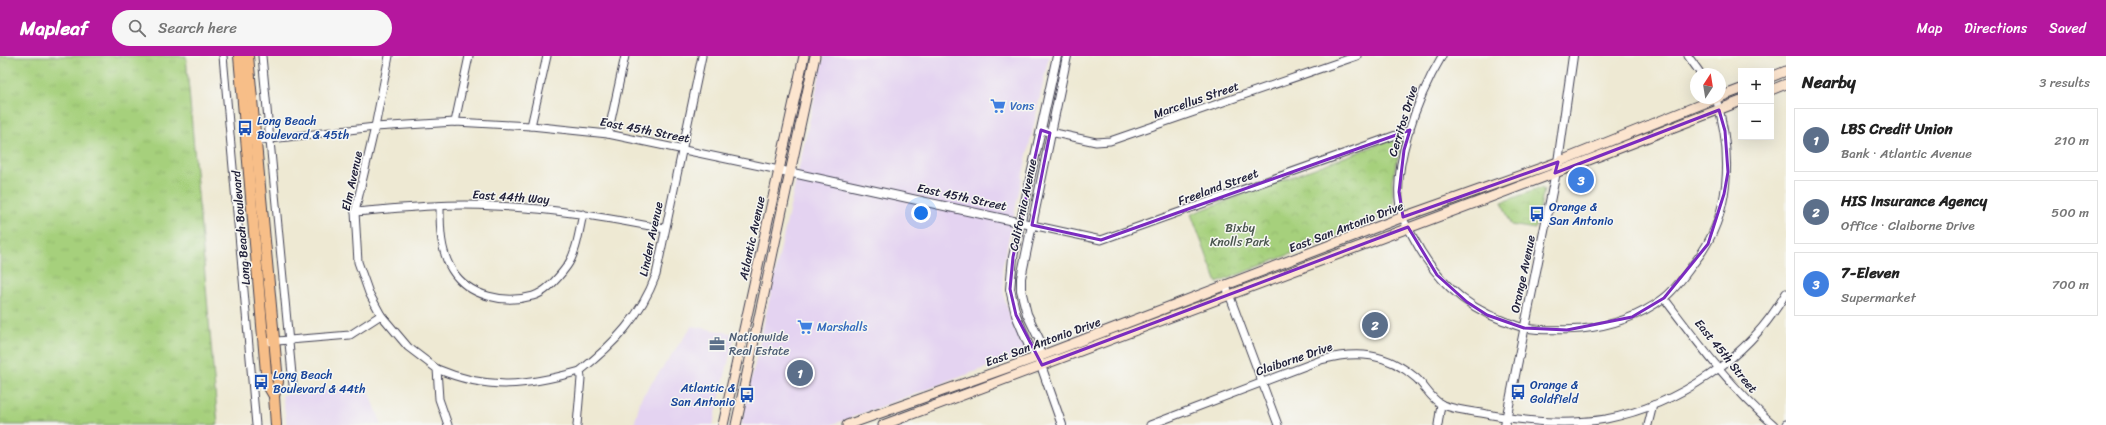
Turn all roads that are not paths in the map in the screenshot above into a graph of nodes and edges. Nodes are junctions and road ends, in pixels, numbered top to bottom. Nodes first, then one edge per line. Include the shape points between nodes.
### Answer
1 (224, 56) edge
2 (239, 56) edge
3 (248, 56) edge
4 (262, 56) edge
5 (389, 56) edge
6 (469, 56) edge
7 (547, 56) edge
8 (625, 56) edge
9 (702, 56) edge
10 (804, 56) edge
11 (815, 56) edge
12 (1057, 56) edge
13 (1067, 56) edge
14 (1357, 56) edge
15 (1442, 56) edge
16 (1573, 56) edge
17 (1688, 56) edge
18 (1697, 68) edge
19 (1786, 71) edge
20 (1774, 76) edge
21 (1786, 84) edge
22 (1774, 89) edge
23 (1738, 90) edge
24 (1726, 95) edge
25 (1738, 102) edge
26 (1701, 104) edge
27 (1718, 104) edge
28 (1719, 110) junction
29 (455, 122) junction
30 (531, 126) junction
31 (375, 127) junction
32 (1041, 130) junction
33 (1410, 130) junction
34 (1050, 133) junction
35 (608, 134) junction
36 (268, 139) junction
37 (251, 141) junction
38 (682, 149) junction
39 (1558, 162) junction
40 (779, 170) junction
41 (790, 172) junction
42 (1555, 173) junction
43 (440, 206) junction
44 (355, 212) junction
45 (583, 214) junction
46 (1403, 217) junction
47 (1020, 223) junction
48 (1032, 225) junction
49 (1408, 227) junction
50 (665, 229) junction
51 (1228, 290) junction
52 (1786, 293) edge
53 (1664, 298) junction
54 (381, 315) junction
55 (1524, 328) junction
56 (288, 339) junction
57 (269, 341) junction
58 (1040, 361) junction
59 (437, 369) junction
60 (1719, 370) junction
61 (580, 371) junction
62 (1261, 382) junction
63 (293, 385) dead end
64 (1441, 404) junction
65 (1653, 405) junction
66 (863, 422) edge
67 (1168, 422) edge
68 (1506, 422) edge
69 (1566, 424) edge
70 (256, 425) edge
71 (276, 425) edge
72 (448, 425) edge
73 (577, 425) edge
74 (723, 425) edge
75 (736, 425) edge
76 (848, 425) edge
77 (883, 425) edge
78 (1062, 425) edge
79 (1150, 425) edge
80 (1278, 425) edge
81 (1438, 425) edge
82 (1648, 425) edge
83 (1774, 425) edge

1 - 70 street
2 - 37 main road, Long Beach Boulevard
3 - 37 main road, Long Beach Boulevard
4 - 36 street
5 - 31 street, Elm Avenue
6 - 29 street
7 - 30 street
8 - 35 street
9 - 38 street, Linden Avenue
10 - 40 main road, Atlantic Avenue
11 - 41 main road, Atlantic Avenue
12 - 32 street, California Avenue
13 - 34 street, California Avenue
14 - 34 street, Marcellus Street via 1110,141 1096,142
15 - 33 street, Cerritos Drive via 1419,99
16 - 39 street, Orange Avenue
17 - 18 street
19 - 20 main road
21 - 22 main road
23 - 24 main road
25 - 28 main road, East San Antonio Drive
26 - 39 main road, East San Antonio Drive
27 - 28 street, Cerritos Drive
28 - 42 main road, East San Antonio Drive
28 - 53 street, Cerritos Drive via 1725,131 1728,172 1718,219 1700,256
29 - 30 street, East 45th Street
29 - 31 street, East 45th Street
30 - 35 street, East 45th Street
31 - 36 street, East 45th Street
31 - 44 street, Elm Avenue
32 - 34 street, Marcellus Street
32 - 47 street, California Avenue
33 - 46 street, Cerritos Drive via 1404,150 1399,192
33 - 48 street, Freeland Street via 1101,240
34 - 48 street, California Avenue
35 - 38 street, East 45th Street
36 - 37 street, East 45th Street
36 - 56 street
37 - 57 main road, Long Beach Boulevard
38 - 40 street, East 45th Street
38 - 50 street, Linden Avenue
39 - 42 street, Orange Avenue
39 - 46 main road, East San Antonio Drive
40 - 41 street, East 45th Street
40 - 74 main road, Atlantic Avenue
41 - 47 street, East 45th Street
41 - 75 main road, Atlantic Avenue
42 - 49 main road, East San Antonio Drive
42 - 55 street, Orange Avenue
43 - 44 street, East 44th Way
43 - 45 street, East 44th Way via 493,206
43 - 45 street via 441,235 452,271 463,284 483,296 507,300 534,296 557,279 568,265 575,249
44 - 54 street, Elm Avenue via 358,262 369,293
45 - 50 street, East 44th Way
46 - 49 street, Cerritos Drive
46 - 51 main road, East San Antonio Drive
47 - 48 street, East 45th Street
47 - 58 street, California Avenue via 1010,289 1016,315 1029,346
48 - 58 street, California Avenue via 1023,266 1022,290 1028,314 1040,341
49 - 51 main road, East San Antonio Drive
49 - 55 street, Cerritos Drive via 1426,261 1451,290 1487,315
50 - 61 street, Linden Avenue via 656,275 640,310 614,343
51 - 58 main road, East San Antonio Drive
51 - 62 street
52 - 60 street via 1750,340
53 - 55 street, Cerritos Drive via 1632,317 1612,324 1567,330
53 - 60 street, East 45th Street
54 - 56 street via 350,335
54 - 59 street, Elm Avenue via 408,347
55 - 68 street, Orange Avenue
56 - 57 street
56 - 63 street
57 - 71 main road, Long Beach Boulevard via 267,384 274,396
58 - 66 main road, East San Antonio Drive
58 - 77 main road, East San Antonio Drive
58 - 78 street, California Avenue
59 - 61 street, Elm Avenue via 476,382 505,385 545,381
59 - 72 street via 439,399
60 - 65 street via 1684,391
60 - 83 street, East 45th Street via 1748,403
61 - 73 street
62 - 64 street, Claiborne Drive via 1321,360 1357,353 1390,361 1417,378
62 - 67 street, Claiborne Drive
62 - 80 street
64 - 68 street
64 - 81 street
65 - 69 street via 1605,419
65 - 82 street
66 - 76 main road, East San Antonio Drive
67 - 79 street, Claiborne Drive
68 - 69 street

